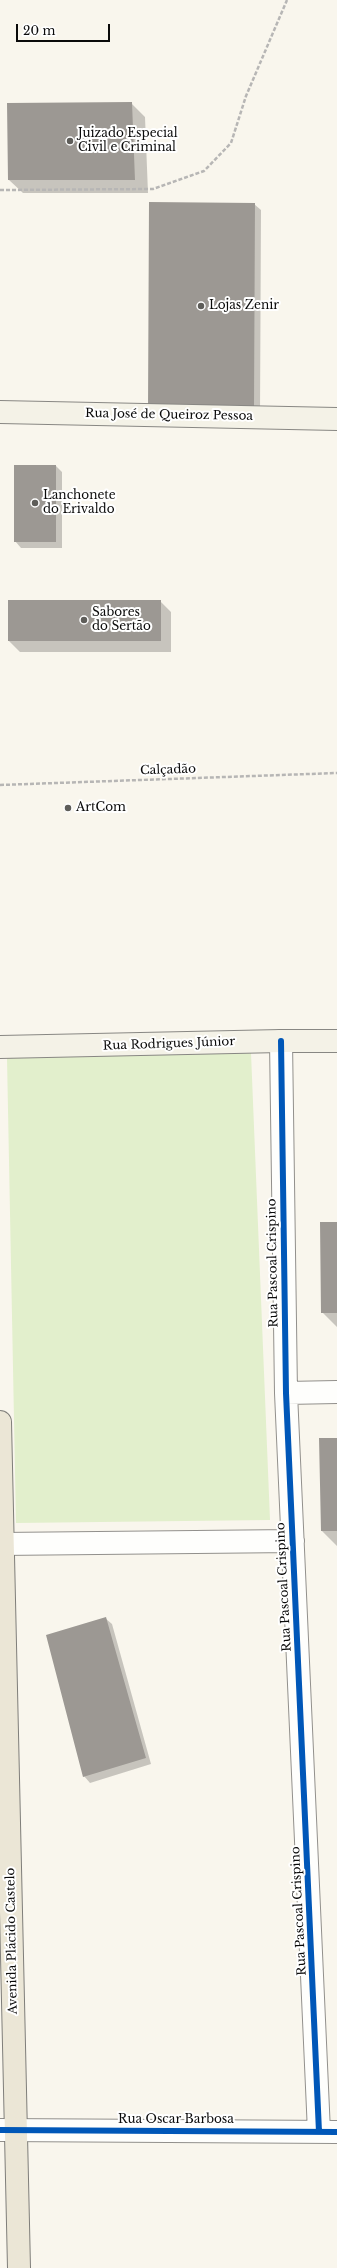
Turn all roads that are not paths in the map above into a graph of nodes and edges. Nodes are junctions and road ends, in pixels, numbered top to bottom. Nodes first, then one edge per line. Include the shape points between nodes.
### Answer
1 (0, 412) edge
2 (337, 419) edge
3 (281, 1041) junction
4 (337, 1041) edge
5 (0, 1047) edge
6 (337, 1392) edge
7 (286, 1394) junction
8 (0, 1422) edge
9 (293, 1542) junction
10 (2, 1544) edge
11 (5, 1865) edge
12 (7, 2130) edge
13 (328, 2132) edge
14 (19, 2268) edge

1 - 2 main road, Rua José de Queiroz Pessoa
3 - 4 main road, Rua Rodrigues Júnior
3 - 5 main road, Rua Rodrigues Júnior
3 - 7 street, Rua Pascoal Crispino
6 - 7 street
7 - 9 street, Rua Pascoal Crispino
8 - 10 main road, Avenida Plácido Castelo
9 - 10 street
9 - 13 street, Rua Pascoal Crispino
10 - 11 main road, Avenida Plácido Castelo
11 - 12 main road, Avenida Plácido Castelo
12 - 13 street, Rua Oscar Barbosa
12 - 14 main road, Avenida Plácido Castelo

